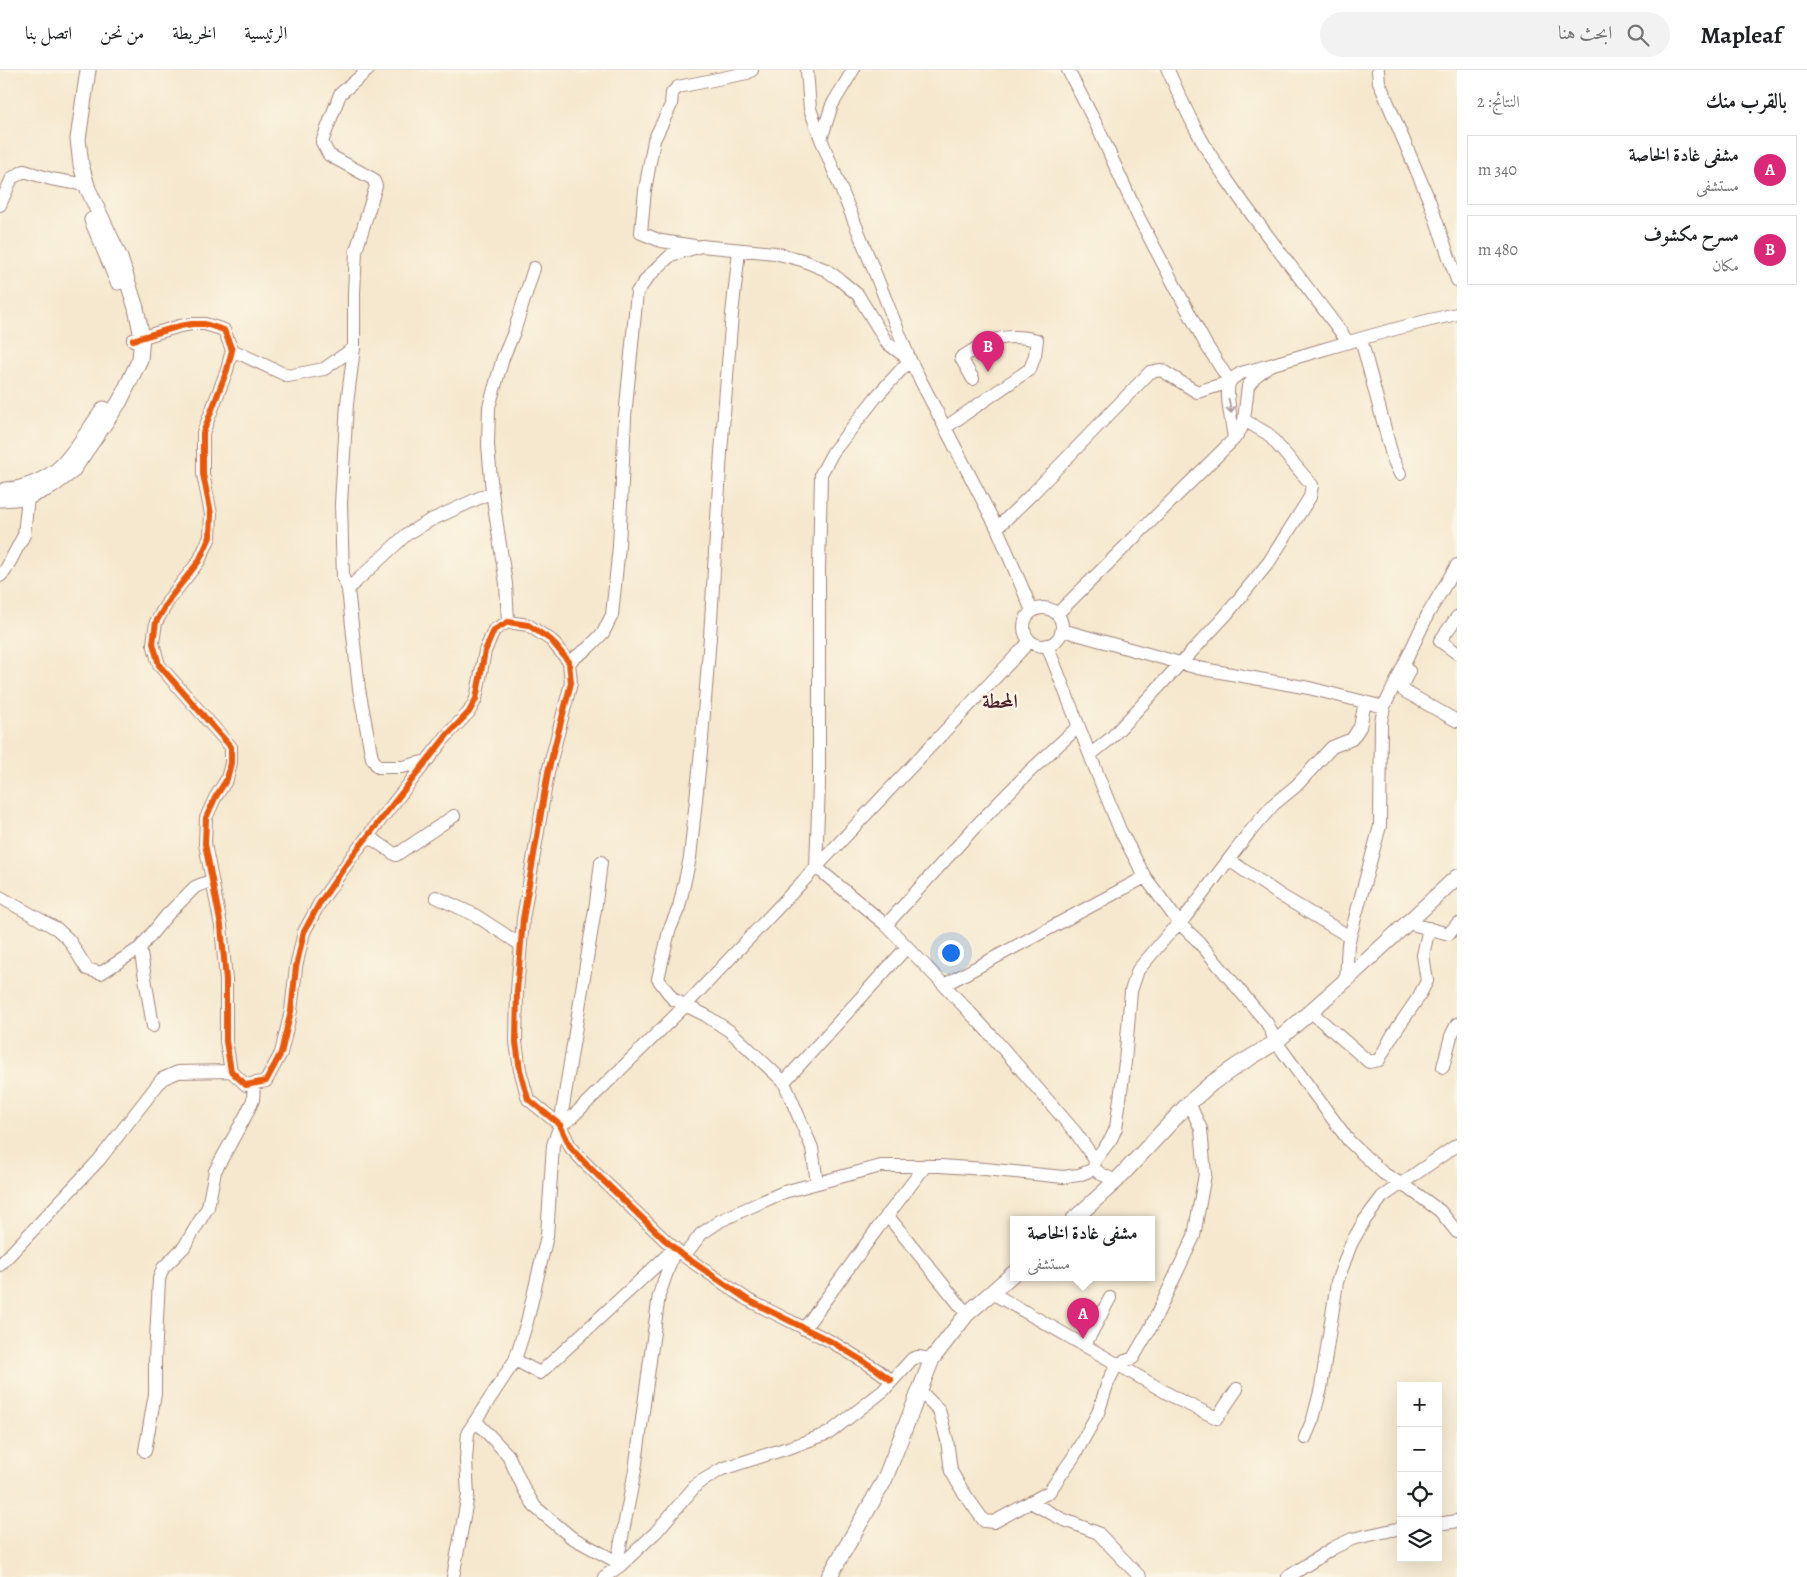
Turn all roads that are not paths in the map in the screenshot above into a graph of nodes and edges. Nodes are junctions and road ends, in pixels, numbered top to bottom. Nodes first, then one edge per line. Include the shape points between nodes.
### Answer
1 (88, 70) edge
2 (368, 70) edge
3 (752, 70) edge
4 (807, 70) edge
5 (852, 70) edge
6 (1068, 70) edge
7 (1168, 70) edge
8 (1378, 70) edge
9 (821, 139) junction
10 (87, 187) junction
11 (0, 205) edge
12 (701, 246) junction
13 (739, 251) junction
14 (534, 268) dead end
15 (1457, 280) edge
16 (1457, 314) edge
17 (138, 338) junction
18 (1361, 339) junction
19 (1348, 342) junction
20 (354, 348) junction
21 (232, 350) junction
22 (910, 360) junction
23 (1267, 366) junction
24 (973, 379) dead end
25 (1230, 382) junction
26 (1244, 420) junction
27 (946, 427) junction
28 (1234, 439) junction
29 (1400, 474) dead end
30 (492, 492) junction
31 (28, 497) junction
32 (1, 498) edge
33 (997, 528) junction
34 (1457, 566) edge
35 (0, 576) edge
36 (348, 589) junction
37 (1032, 611) junction
38 (1057, 614) junction
39 (1457, 617) edge
40 (508, 622) junction
41 (1062, 630) junction
42 (1030, 641) junction
43 (1047, 646) junction
44 (1457, 654) edge
45 (569, 662) junction
46 (1181, 662) junction
47 (1404, 665) junction
48 (1365, 702) junction
49 (1384, 707) junction
50 (1457, 721) edge
51 (1078, 727) junction
52 (1090, 755) junction
53 (427, 760) junction
54 (454, 816) dead end
55 (368, 836) junction
56 (1229, 860) junction
57 (601, 862) dead end
58 (816, 867) junction
59 (1145, 877) junction
60 (1457, 877) edge
61 (212, 880) junction
62 (0, 897) edge
63 (436, 897) dead end
64 (1408, 923) junction
65 (1180, 924) junction
66 (886, 925) junction
67 (1429, 928) junction
68 (1454, 933) edge
69 (1350, 937) junction
70 (521, 945) junction
71 (907, 947) junction
72 (140, 948) junction
73 (1346, 980) junction
74 (944, 985) junction
75 (685, 1006) junction
76 (1311, 1012) junction
77 (1457, 1024) edge
78 (153, 1026) dead end
79 (1276, 1042) junction
80 (1443, 1067) dead end
81 (231, 1071) junction
82 (784, 1082) junction
83 (254, 1083) junction
84 (1189, 1104) junction
85 (560, 1125) junction
86 (1457, 1145) edge
87 (1095, 1164) junction
88 (926, 1165) junction
89 (1116, 1181) junction
90 (817, 1182) junction
91 (1402, 1184) junction
92 (887, 1215) junction
93 (1077, 1216) edge
94 (1457, 1232) edge
95 (679, 1252) junction
96 (0, 1265) edge
97 (1010, 1277) edge
98 (992, 1293) junction
99 (1110, 1298) dead end
100 (967, 1314) junction
101 (804, 1329) junction
102 (1085, 1345) junction
103 (932, 1359) junction
104 (515, 1360) junction
105 (1117, 1364) junction
106 (891, 1380) junction
107 (1237, 1389) dead end
108 (919, 1390) junction
109 (476, 1421) junction
110 (1305, 1438) dead end
111 (145, 1451) dead end
112 (1030, 1502) junction
113 (1457, 1521) edge
114 (1442, 1523) edge
115 (1397, 1529) edge
116 (621, 1565) junction
117 (453, 1577) edge
118 (604, 1577) edge
119 (829, 1577) edge
120 (1140, 1577) edge
121 (1288, 1577) edge

1 - 10 main road via 78,140 80,165
2 - 20 street via 340,94 322,142 329,155 373,179 376,186 356,251
3 - 12 street via 678,87 672,93 672,105 654,140 641,233 661,241
4 - 9 street via 810,110
5 - 9 street via 832,105
6 - 25 street via 1176,290
7 - 19 street via 1194,127 1222,174
8 - 15 street
9 - 22 street
10 - 11 street via 24,172 12,178
10 - 17 main road via 120,258 136,308
12 - 13 street
12 - 45 street via 671,255 637,292 625,417 620,546 612,615 603,633
13 - 22 street via 775,253 826,270 858,295 887,343
13 - 75 street via 721,442 701,751 690,858 658,979 673,999
14 - 30 street via 489,408
16 - 18 street
17 - 21 street via 180,326 205,324 224,330
17 - 31 main road via 140,359 120,401 100,432 72,470 52,486
17 - 32 main road via 128,368 107,405 68,459 56,471
18 - 19 street
18 - 29 street via 1393,459
19 - 23 street
20 - 21 street via 324,369 288,376
20 - 36 street via 341,503 343,578
21 - 61 street via 203,433 203,474 211,514 210,537 199,560 156,622 153,643 159,665 231,747 227,779 206,818 205,844
22 - 27 street
22 - 58 street via 863,413 833,452 821,474
23 - 25 street via 1241,374
23 - 26 street via 1248,386
24 - 27 street via 961,358 982,344 1007,336 1037,340 1030,368
25 -> 28 street via 1227,394
25 - 33 street via 1197,392 1161,370 1150,372
26 - 28 street
26 - 46 street via 1268,434 1312,485 1310,497 1269,562 1225,616
27 - 33 street
28 - 38 street
30 - 36 street via 407,534
30 - 40 street via 506,584
31 - 32 main road
31 - 35 street via 24,535
33 - 37 street
34 - 47 street via 1428,614
36 - 53 street via 372,758 378,767 402,767
37 - 38 street via 1045,608
37 - 42 street via 1027,616 1024,629
38 - 41 street
39 - 44 street via 1440,642
40 - 45 street via 528,625 536,630 550,640
40 - 53 street via 494,630 485,651 476,699 469,712
41 - 43 street via 1059,637
41 - 46 street
42 - 43 street
42 - 58 street
43 - 51 street
45 - 70 street via 571,683 548,772
46 - 48 street
46 - 52 street
47 - 49 street
47 - 50 street via 1410,668 1402,685 1404,691
48 - 49 street
48 - 56 street via 1360,727 1352,740 1332,747 1296,786 1274,804
49 - 69 street via 1380,722 1380,826
51 - 52 street
51 - 66 street via 974,828
52 - 59 street via 1120,830
53 - 55 street
54 - 55 street via 396,854
55 - 83 street via 319,904 304,932 281,1053 266,1081
56 - 65 street
56 - 69 street
57 - 85 street
58 - 66 street
58 - 75 street
59 - 65 street
59 - 74 street
60 - 64 main road
61 - 72 street via 195,887
61 - 81 street via 221,926 226,980 226,1041
62 - 72 street via 57,929 69,940 87,969 101,973
63 - 70 street via 475,916
64 - 67 street
64 - 73 main road
65 - 79 street via 1237,985 1267,1023
65 - 87 street via 1138,970 1131,992 1116,1128
66 - 71 street
67 - 68 street
67 - 76 street via 1424,955 1426,981 1379,1060 1369,1062
69 - 73 street
70 - 85 street via 516,1042 520,1070 528,1099
71 - 74 street
71 - 82 street
72 - 78 street
73 - 76 main road
74 - 87 street via 1076,1133
75 - 82 street via 731,1032
75 - 85 street via 570,1119
76 - 79 main road
77 - 80 street
79 - 84 main road via 1212,1082
79 - 91 street via 1349,1141 1383,1173
81 - 83 street via 246,1085
81 - 96 street via 178,1072 162,1079 99,1160
82 - 90 street via 812,1148
83 - 111 street via 253,1100 215,1172 208,1207 184,1247 163,1268 159,1280 155,1394
84 - 89 main road
84 - 105 street via 1201,1129 1205,1174 1194,1236 1133,1358
85 - 95 street via 571,1148 584,1163
85 - 104 street via 554,1145 547,1236
86 - 91 street
87 - 88 street via 1079,1175 1063,1177
87 - 89 street via 1101,1174
88 - 90 street via 880,1166
88 - 92 street
89 - 93 main road
90 - 95 street via 784,1192 720,1221
91 - 94 street via 1440,1211
91 - 110 street via 1382,1197 1364,1221 1336,1282 1321,1388
92 - 100 street
92 - 101 street
95 - 101 street via 748,1300
95 - 104 street via 540,1373
95 - 116 street via 659,1295 635,1470 619,1552
97 - 98 main road
98 - 100 main road
98 - 102 street
99 - 102 street
100 - 103 main road
101 - 106 street
102 - 105 street
103 - 106 street via 918,1356 912,1359
103 - 108 main road
104 - 109 street
105 - 107 street via 1217,1418
105 - 112 street via 1098,1413 1074,1456 1049,1492
106 - 116 street via 883,1391 829,1433 722,1469 697,1484 656,1532
108 - 112 street via 940,1410 951,1471 984,1520 994,1522
108 - 119 main road via 884,1481
109 - 116 street via 508,1455 535,1507 571,1537
109 - 117 street via 468,1432 468,1495
112 - 120 street via 1098,1534
113 - 114 street
115 - 121 street via 1352,1539
116 - 118 street

